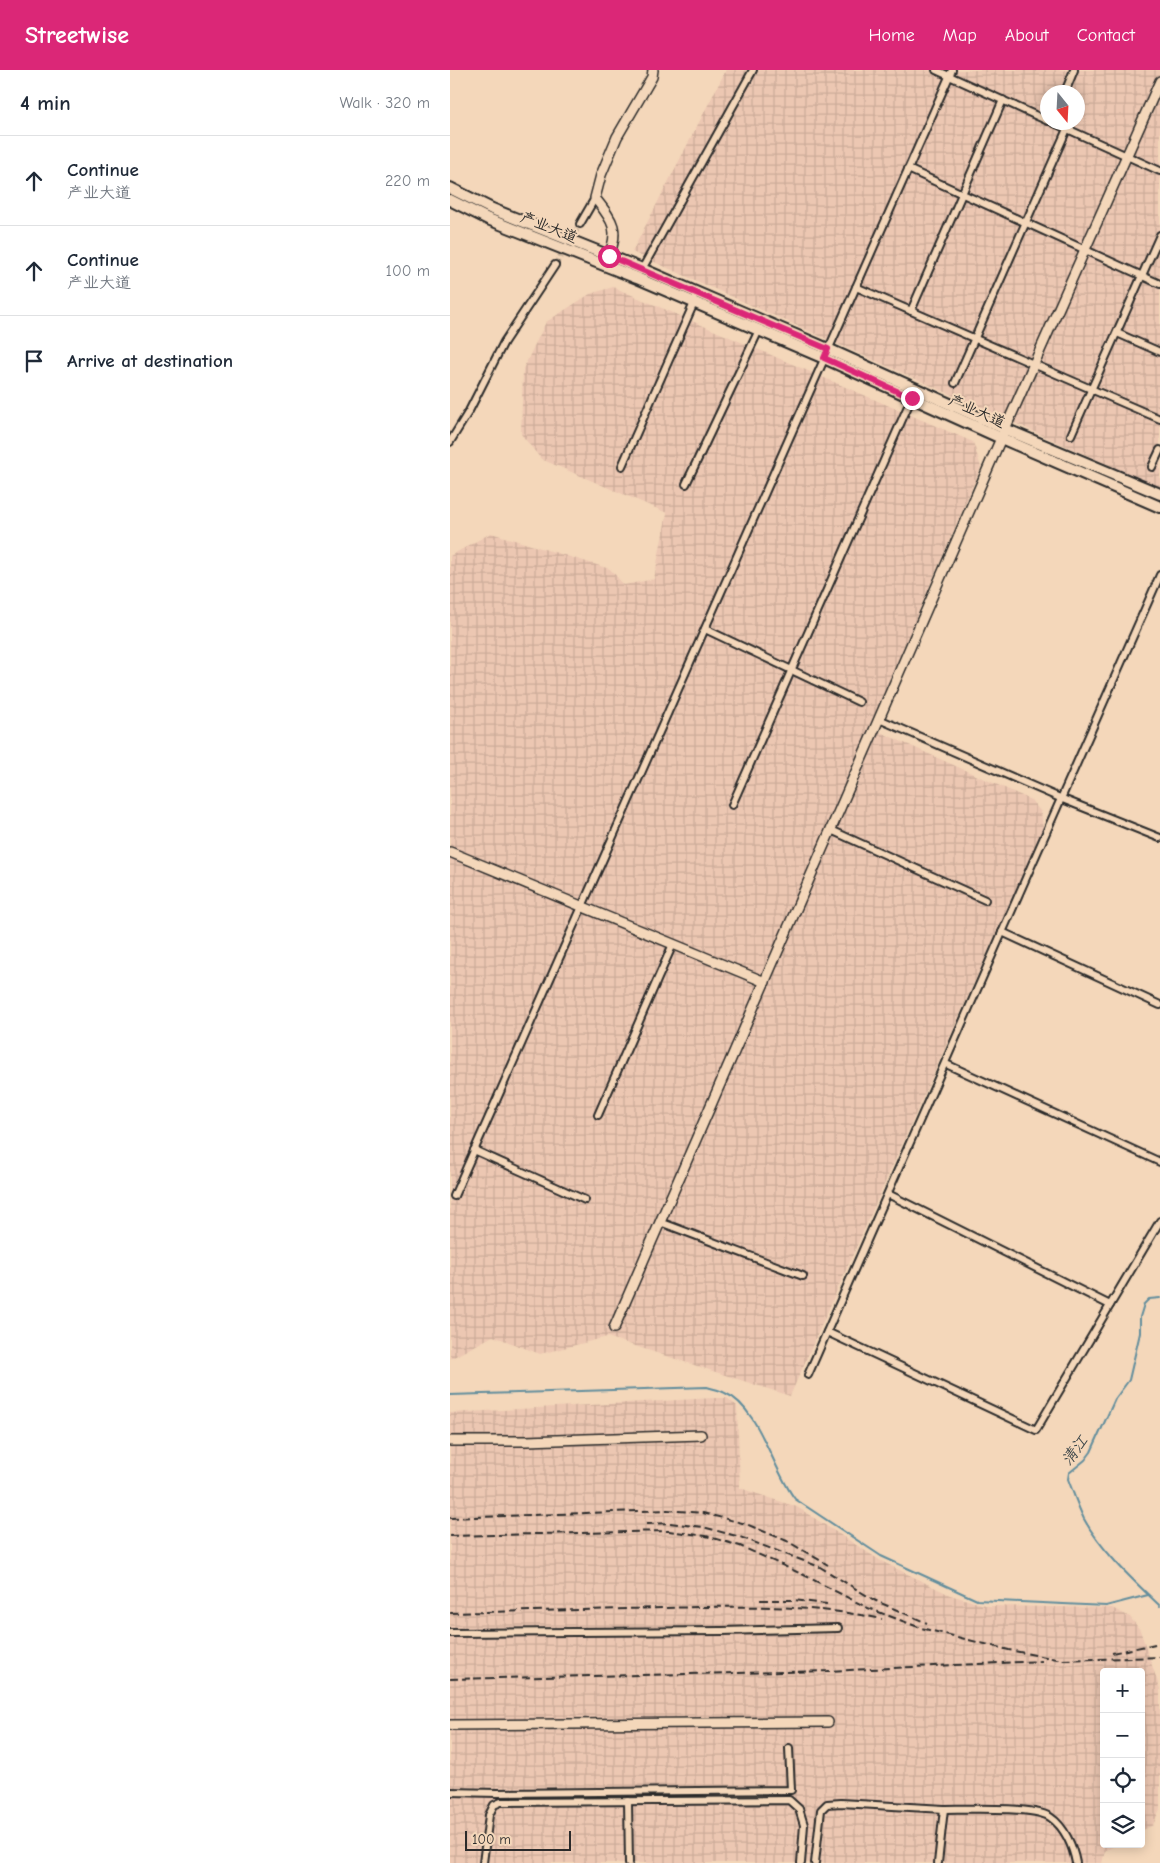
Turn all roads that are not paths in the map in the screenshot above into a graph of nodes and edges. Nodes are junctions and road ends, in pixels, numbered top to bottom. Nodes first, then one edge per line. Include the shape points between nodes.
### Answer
1 (653, 70) edge
2 (753, 70) edge
3 (936, 70) edge
4 (1074, 70) edge
5 (950, 73) edge
6 (1160, 81) edge
7 (1068, 85) edge
8 (1003, 100) junction
9 (1040, 117) edge
10 (1067, 130) edge
11 (1069, 130) edge
12 (1126, 156) junction
13 (908, 168) junction
14 (1160, 171) edge
15 (450, 188) edge
16 (963, 194) junction
17 (595, 198) junction
18 (450, 200) edge
19 (1026, 222) junction
20 (580, 224) tunnel mouth
21 (1160, 235) edge
22 (1085, 249) junction
23 (609, 256) junction
24 (556, 265) tunnel mouth
25 (639, 274) junction
26 (1142, 275) junction
27 (1160, 284) edge
28 (856, 287) junction
29 (694, 303) junction
30 (911, 311) junction
31 (758, 330) junction
32 (1117, 333) junction
33 (974, 339) junction
34 (1160, 352) edge
35 (826, 354) junction
36 (1034, 364) junction
37 (955, 383) dead end
38 (1092, 389) junction
39 (912, 398) junction
40 (1160, 419) edge
41 (1003, 434) junction
42 (1071, 435) dead end
43 (450, 442) edge
44 (1160, 450) edge
45 (622, 466) dead end
46 (1152, 467) dead end
47 (686, 484) dead end
48 (1160, 494) edge
49 (1160, 507) edge
50 (1160, 575) edge
51 (705, 629) junction
52 (792, 670) junction
53 (859, 702) dead end
54 (879, 719) junction
55 (1060, 798) junction
56 (732, 805) dead end
57 (831, 830) junction
58 (1160, 838) edge
59 (450, 852) edge
60 (984, 900) dead end
61 (582, 907) junction
62 (1002, 932) junction
63 (673, 944) junction
64 (765, 982) junction
65 (1160, 1005) edge
66 (946, 1064) junction
67 (598, 1115) dead end
68 (474, 1150) junction
69 (1160, 1162) edge
70 (888, 1194) junction
71 (454, 1196) dead end
72 (585, 1200) dead end
73 (1160, 1220) edge
74 (660, 1222) junction
75 (804, 1276) dead end
76 (1110, 1305) junction
77 (614, 1328) dead end
78 (826, 1332) junction
79 (808, 1375) dead end
80 (701, 1435) dead end
81 (450, 1441) edge
82 (838, 1628) dead end
83 (450, 1633) edge
84 (828, 1722) dead end
85 (450, 1726) edge
86 (789, 1748) dead end
87 (450, 1792) edge
88 (628, 1801) junction
89 (944, 1808) junction
90 (483, 1863) edge
91 (629, 1863) edge
92 (801, 1863) edge
93 (815, 1863) edge
94 (938, 1863) edge
95 (1076, 1863) edge

1 - 17 street via 652,78 617,137
2 - 25 street
3 - 5 street
4 - 7 street
5 - 8 street
5 - 13 street
6 - 12 street
8 - 9 street
8 - 16 street
10 - 19 street
11 - 12 street
12 - 14 street
12 - 22 street
13 - 16 street
13 - 28 street
15 - 23 main road, 产业大道 via 492,210
16 - 19 street
16 - 30 street
17 - 20 street
17 - 23 street via 614,231 615,241
18 - 25 main road, 产业大道 via 488,219
19 - 22 street
19 - 33 street
21 - 26 street
22 - 26 street
22 - 36 street
23 - 25 main road, 产业大道
24 - 43 street via 504,342
25 - 29 main road, 产业大道
25 - 35 main road, 产业大道
26 - 27 street
26 - 32 street
28 - 30 street
28 - 35 street
29 - 31 main road, 产业大道
29 - 45 street
30 - 33 street
31 - 35 main road, 产业大道
31 - 47 street
32 - 34 street
32 - 38 street
33 - 36 street
33 - 37 street
35 - 39 main road, 产业大道
35 - 41 main road, 产业大道
35 - 51 street
36 - 38 street
36 - 41 street
38 - 40 street
38 - 42 street
39 - 41 main road, 产业大道
39 - 52 street
41 - 48 main road, 产业大道
41 - 49 main road, 产业大道
41 - 54 street
44 - 46 street
50 - 55 street
51 - 52 street
51 - 61 street
52 - 53 street
52 - 56 street
54 - 55 street
54 - 57 street
55 - 58 street
55 - 62 street
57 - 60 street
57 - 64 street
59 - 61 street
61 - 63 street
61 - 68 street
62 - 65 street
62 - 66 street
63 - 64 street
63 - 67 street
64 - 74 street
66 - 69 street
66 - 70 street
68 - 71 street
68 - 72 street
70 - 76 street
70 - 78 street
73 - 76 street
74 - 75 street
74 - 77 street
76 - 78 street via 1036,1430
78 - 79 street
80 - 81 street
82 - 83 street
84 - 85 street
86 - 87 street via 791,1790
88 - 90 street via 502,1802 494,1805 489,1815
88 - 91 street
88 - 92 street via 789,1800 800,1809 804,1825
89 - 93 street via 827,1804 821,1810
89 - 94 street
89 - 95 street via 1028,1810 1050,1817 1064,1832

